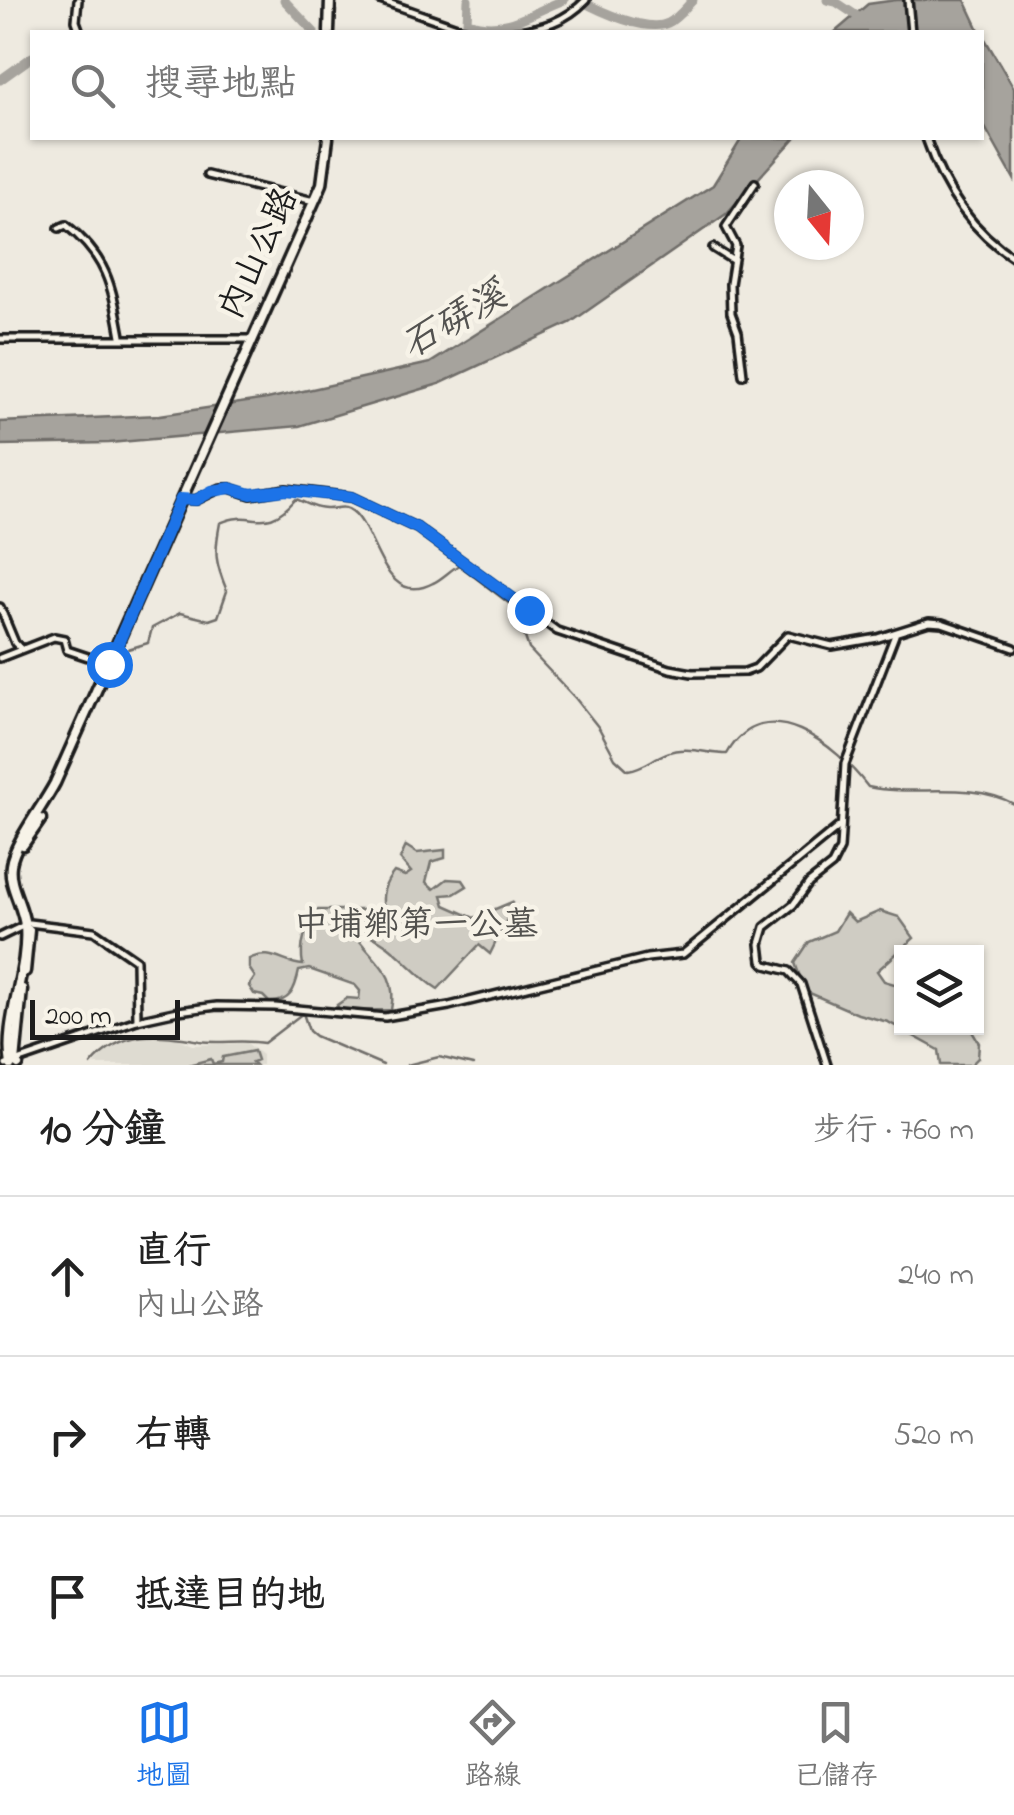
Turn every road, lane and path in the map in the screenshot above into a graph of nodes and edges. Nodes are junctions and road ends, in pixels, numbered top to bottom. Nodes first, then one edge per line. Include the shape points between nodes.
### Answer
1 (78, 0) edge
2 (330, 0) edge
3 (380, 0) edge
4 (586, 0) edge
5 (908, 0) edge
6 (79, 30) edge
7 (329, 30) edge
8 (465, 30) edge
9 (527, 30) edge
10 (911, 30) edge
11 (328, 140) edge
12 (927, 140) edge
13 (206, 176) dead end
14 (755, 182) dead end
15 (314, 201) junction
16 (59, 228) dead end
17 (713, 248) dead end
18 (1014, 258) edge
19 (732, 260) junction
20 (1, 338) edge
21 (122, 338) junction
22 (251, 338) junction
23 (743, 376) dead end
24 (181, 499) junction
25 (0, 607) edge
26 (896, 633) junction
27 (1014, 648) edge
28 (21, 649) junction
29 (0, 658) edge
30 (109, 664) junction
31 (841, 824) junction
32 (27, 924) junction
33 (0, 937) edge
34 (137, 1020) junction
35 (12, 1064) edge
36 (827, 1065) edge

1 - 6 street
2 - 7 main road
3 - 8 street
4 - 9 street via 570,16
5 - 10 street
11 - 15 main road, 內山公路 via 326,174
12 - 18 street via 950,192
13 - 15 street
14 - 19 street via 726,225 736,246
15 - 22 main road, 內山公路
16 - 21 street via 66,225 79,235 111,278
17 - 19 street
19 - 23 street via 731,313
20 - 21 street
21 - 22 street
22 - 24 main road, 內山公路
24 - 26 street via 230,488 351,497 417,528 556,631 681,671 746,672 788,634 832,646
24 - 30 main road
25 - 28 street
26 - 27 street via 942,623
26 - 31 street via 846,761
28 - 29 street
28 - 30 street via 54,637 64,639 67,650
30 - 32 main road via 11,864
31 - 34 street via 684,954 398,1016 217,1006
31 - 36 street via 832,866 765,927 760,944 766,965 789,971 802,984
32 - 33 street
32 - 34 street via 94,931 134,958
32 - 35 main road
34 - 35 street

